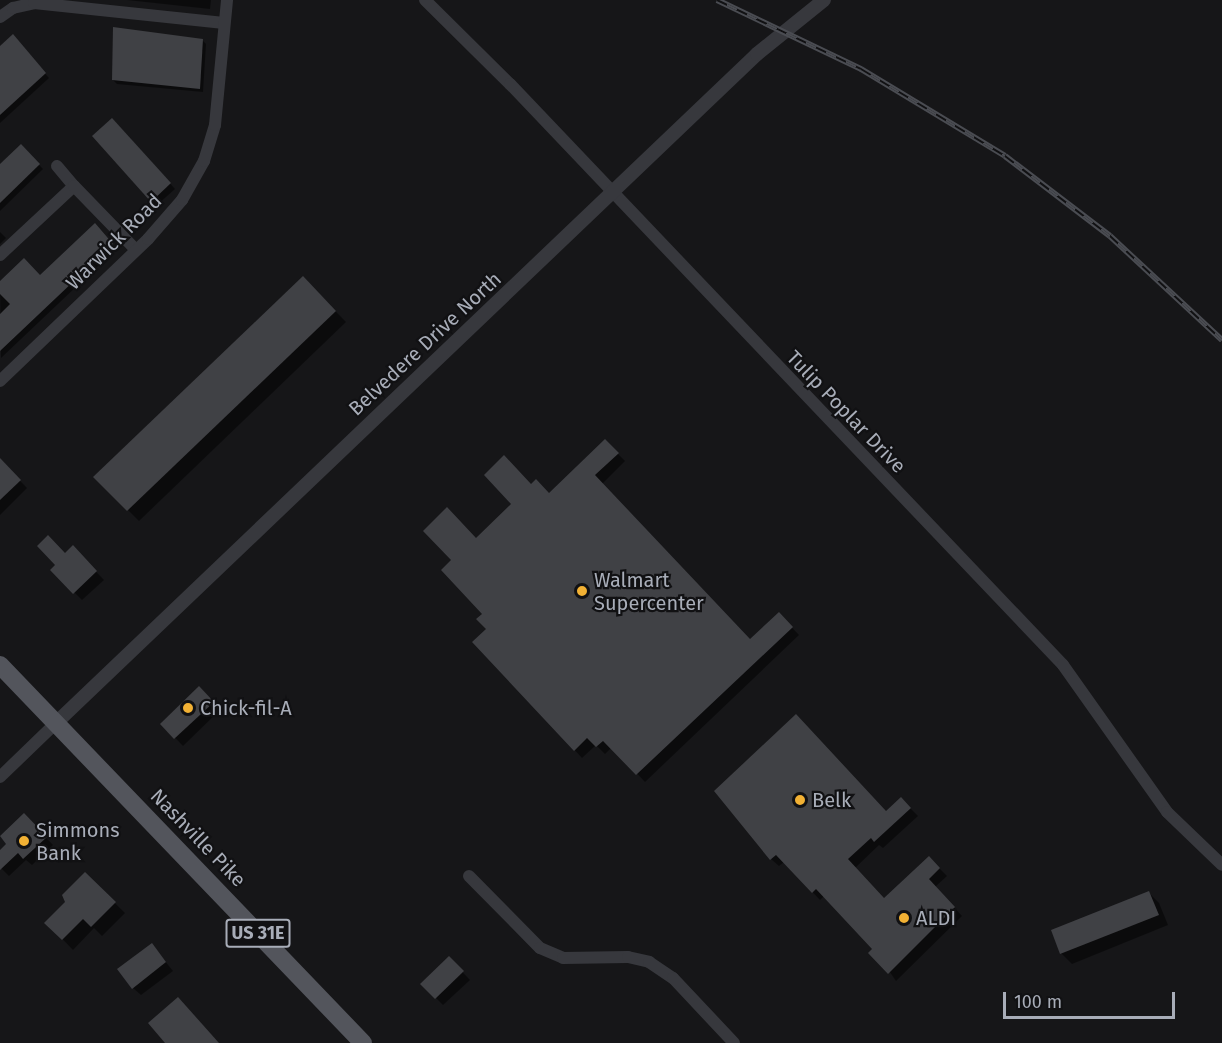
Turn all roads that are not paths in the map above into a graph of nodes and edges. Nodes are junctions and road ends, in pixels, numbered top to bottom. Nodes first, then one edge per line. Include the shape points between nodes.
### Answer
1 (227, 0) edge
2 (424, 0) edge
3 (824, 0) edge
4 (2, 13) edge
5 (224, 22) junction
6 (57, 166) dead end
7 (74, 186) junction
8 (615, 193) junction
9 (136, 250) junction
10 (0, 255) edge
11 (0, 381) edge
12 (0, 665) edge
13 (57, 722) junction
14 (0, 777) edge
15 (1222, 865) edge
16 (469, 876) dead end
17 (363, 1043) edge
18 (734, 1043) edge

1 - 5 street, Warwick Road
2 - 8 street, Tulip Poplar Drive
3 - 8 street, Belvedere Drive North via 757,54
4 - 5 street via 34,3
5 - 9 street, Warwick Road via 215,124 204,161 182,201
6 - 7 street
7 - 9 street
7 - 10 street
8 - 13 street, Belvedere Drive North via 410,382
8 - 15 street, Tulip Poplar Drive via 774,366 1063,665 1167,812
9 - 11 street, Warwick Road
12 - 13 main road, Nashville Pike / US 31E
13 - 14 street
13 - 17 main road, Nashville Pike / US 31E
16 - 18 street via 540,948 563,958 628,957 649,962 673,978

